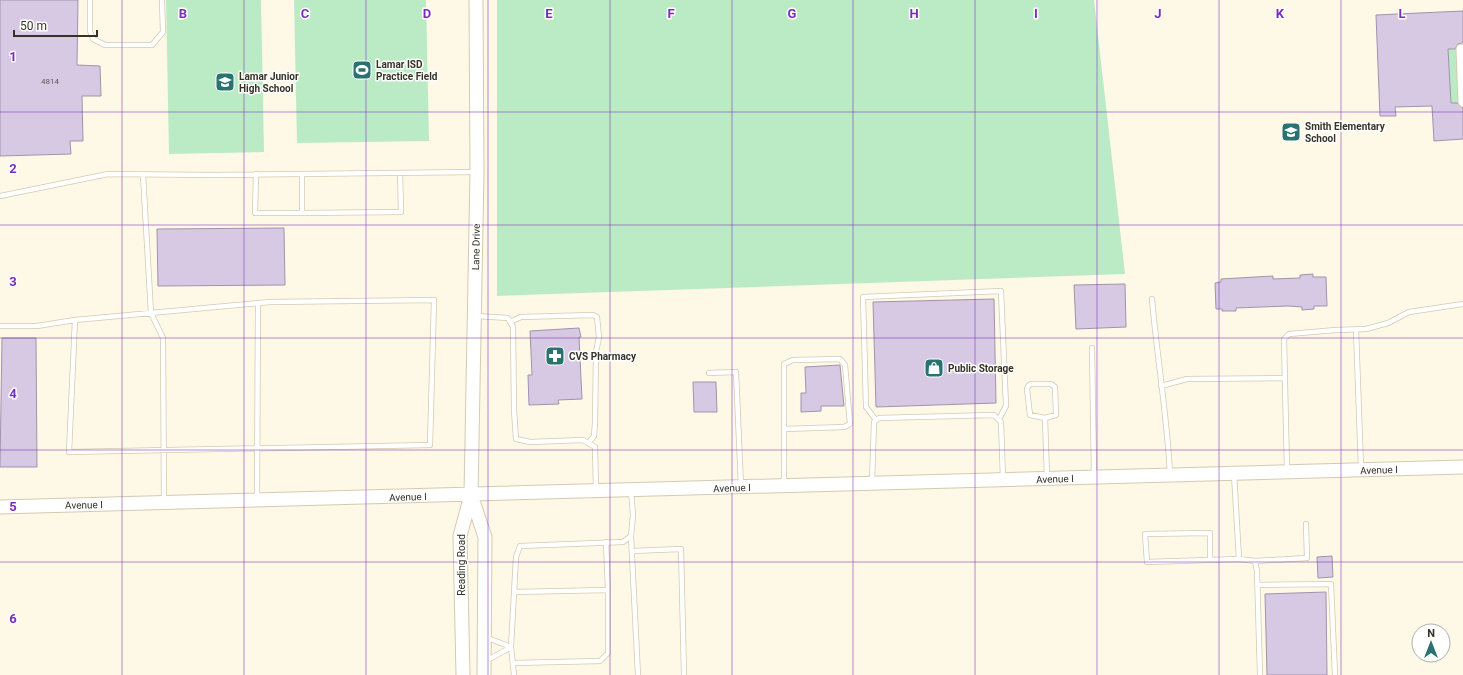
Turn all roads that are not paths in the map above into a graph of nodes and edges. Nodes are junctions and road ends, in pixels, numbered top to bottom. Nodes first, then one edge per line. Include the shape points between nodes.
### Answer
1 (90, 0) edge
2 (162, 0) edge
3 (476, 0) edge
4 (1463, 48) edge
5 (1463, 102) edge
6 (477, 172) junction
7 (400, 173) junction
8 (256, 174) junction
9 (302, 174) junction
10 (143, 175) junction
11 (0, 196) edge
12 (302, 213) junction
13 (1152, 299) dead end
14 (258, 303) junction
15 (1463, 304) edge
16 (151, 313) junction
17 (474, 316) junction
18 (75, 320) junction
19 (512, 321) junction
20 (0, 326) edge
21 (1356, 330) junction
22 (1092, 348) dead end
23 (710, 372) dead end
24 (1285, 378) junction
25 (1161, 386) junction
26 (1045, 418) junction
27 (999, 419) junction
28 (876, 420) junction
29 (784, 430) junction
30 (589, 442) junction
31 (257, 450) junction
32 (165, 451) junction
33 (1463, 468) edge
34 (1361, 470) junction
35 (1287, 472) junction
36 (1234, 474) junction
37 (1170, 476) junction
38 (1094, 478) junction
39 (1047, 479) junction
40 (1003, 480) junction
41 (872, 484) junction
42 (784, 486) junction
43 (741, 488) junction
44 (631, 490) junction
45 (596, 492) junction
46 (472, 495) junction
47 (257, 501) junction
48 (164, 503) junction
49 (0, 507) edge
50 (1306, 524) dead end
51 (631, 536) junction
52 (606, 542) junction
53 (632, 551) junction
54 (1238, 559) junction
55 (1210, 560) junction
56 (1255, 560) junction
57 (1258, 585) junction
58 (608, 590) junction
59 (514, 592) junction
60 (484, 637) junction
61 (511, 648) junction
62 (513, 663) junction
63 (484, 668) edge
64 (463, 675) edge
65 (514, 675) edge
66 (638, 675) edge
67 (684, 675) edge
68 (1260, 675) edge
69 (1335, 675) edge

1 - 2 lane via 90,31 93,39 105,45 152,45 163,32
3 - 6 main road, Lane Drive
4 - 5 street
6 - 7 lane
6 - 17 main road, Lane Drive
7 - 9 lane
7 - 12 lane via 401,212
8 - 9 lane
8 - 10 lane
8 - 12 lane via 255,213
9 - 12 lane
10 - 11 lane via 108,174
10 - 16 lane
13 - 25 lane
14 - 16 lane
14 - 31 lane
14 - 31 lane via 434,300 430,445
15 - 21 lane via 1409,312 1388,323
16 - 18 lane
16 - 32 lane via 163,338
17 - 19 lane via 501,316
17 - 46 main road, Lane Drive
18 - 20 lane via 37,326
18 - 32 lane via 69,452
19 - 30 lane via 516,439 530,442
19 - 30 lane via 521,317 596,317 599,337 596,352 595,423 594,436
21 - 24 lane via 1289,334 1284,339
21 - 34 lane
22 - 38 lane
23 - 43 lane via 736,372
24 - 25 lane via 1187,379
24 - 35 lane
25 - 37 lane via 1168,435
26 - 26 lane via 1030,415 1027,389 1031,384 1052,384 1055,387 1056,415
26 - 39 lane
27 - 28 lane via 994,415
27 - 28 lane via 1006,406 1001,291 863,297 866,407
27 - 40 lane via 1002,422
28 - 41 lane
29 - 29 lane via 784,364 793,360 840,359 845,365 850,424 844,427
29 - 42 lane
30 - 45 lane via 595,447
31 - 32 lane
31 - 47 lane
32 - 48 lane
33 - 34 main road, Avenue I
34 - 35 main road, Avenue I
35 - 36 main road, Avenue I
36 - 37 main road, Avenue I
36 - 54 lane
37 - 38 main road, Avenue I
38 - 39 main road, Avenue I
39 - 40 main road, Avenue I
40 - 41 main road, Avenue I
41 - 42 main road, Avenue I
42 - 43 main road, Avenue I
43 - 44 main road, Avenue I
44 - 45 main road, Avenue I
44 - 51 lane
45 - 46 main road, Avenue I
46 - 47 main road, Avenue I
46 - 60 main road via 485,537
46 - 64 main road, Reading Road via 460,536
47 - 48 main road, Avenue I
48 - 49 main road, Avenue I
50 - 56 lane via 1307,558
51 - 52 lane via 623,542
51 - 53 lane
52 - 58 lane
52 - 59 lane via 520,546 516,557
53 - 66 lane
53 - 67 lane via 681,549
54 - 55 lane
54 - 56 lane
55 - 55 lane via 1147,562 1146,534 1210,533
56 - 57 lane
57 - 68 lane
57 - 69 lane via 1331,584
58 - 59 lane
58 - 62 lane via 608,653 600,661
59 - 61 lane
60 - 61 lane
60 - 63 main road
61 - 62 lane
61 - 63 lane
62 - 65 lane

